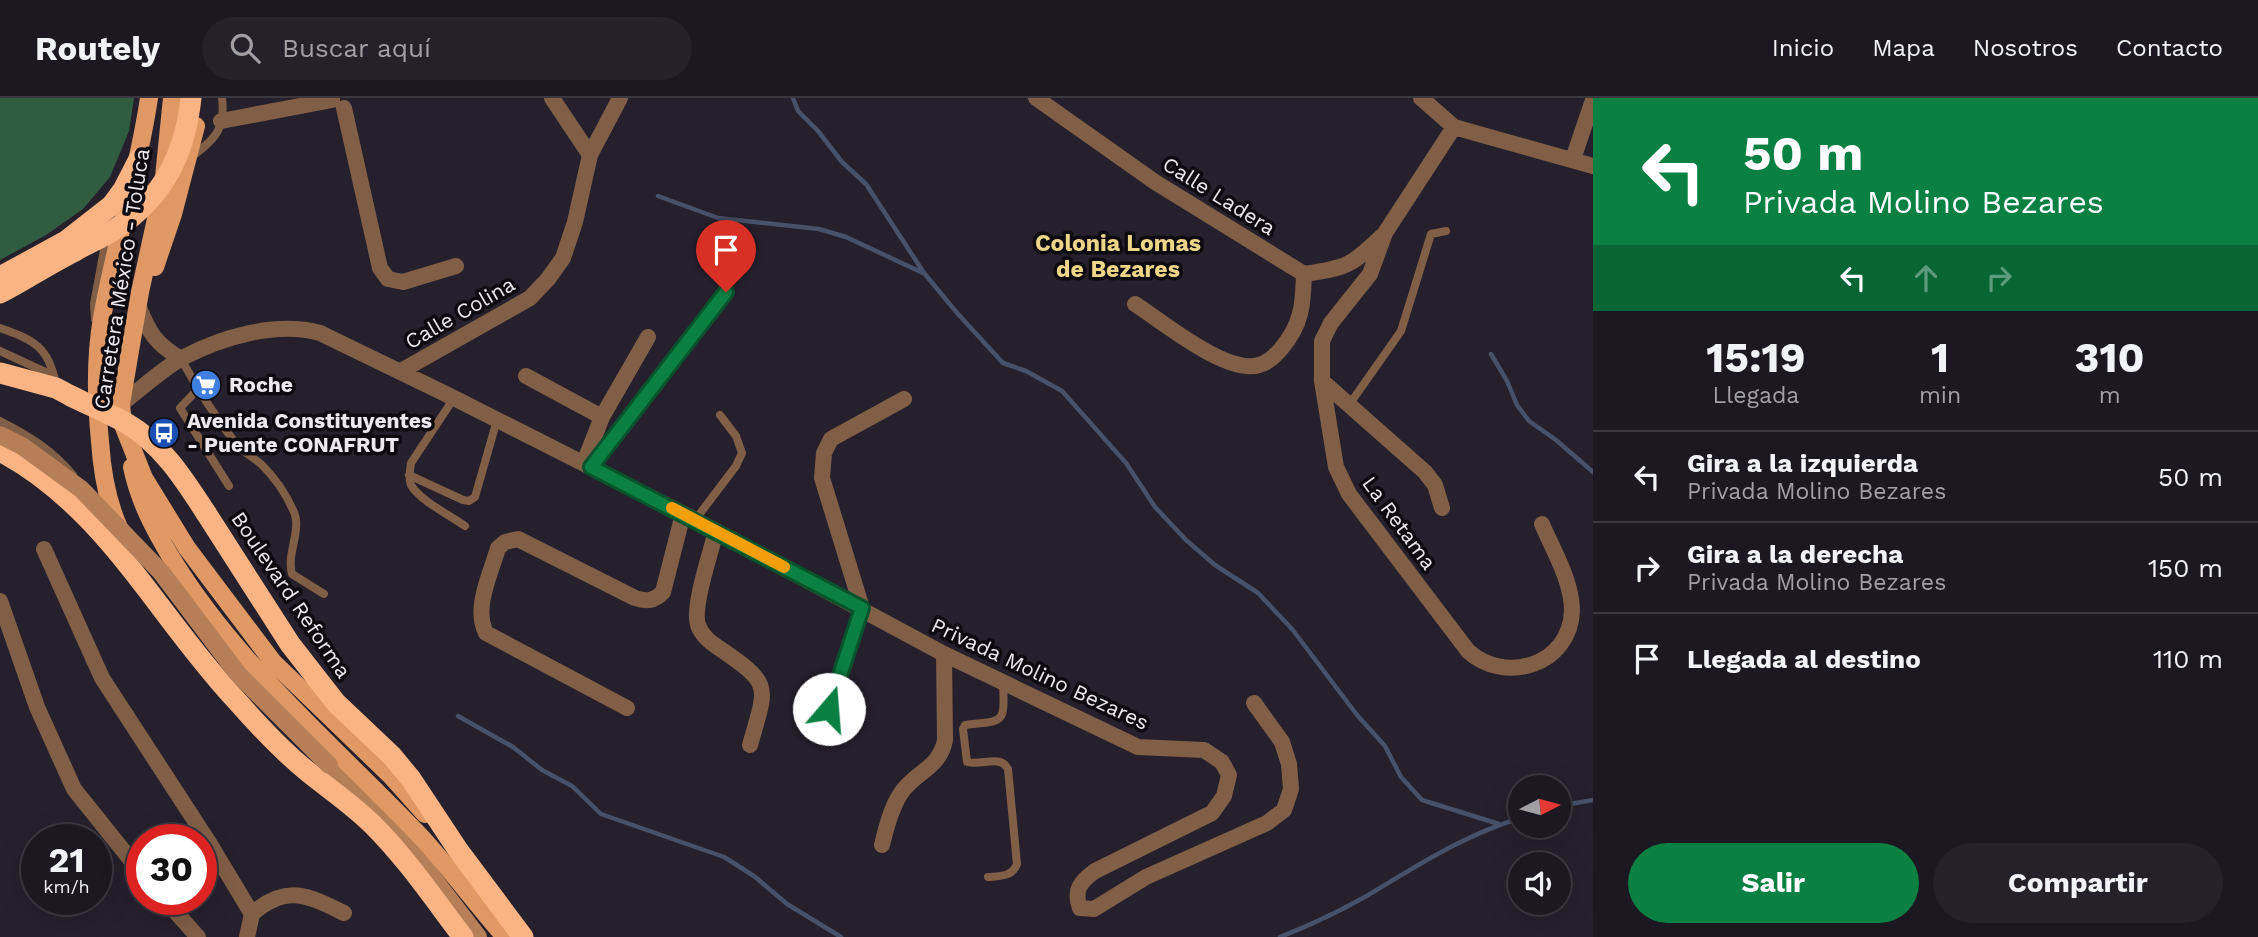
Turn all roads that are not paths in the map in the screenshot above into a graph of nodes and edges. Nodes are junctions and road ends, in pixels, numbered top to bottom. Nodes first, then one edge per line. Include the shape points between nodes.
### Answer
1 (149, 98) edge
2 (172, 98) edge
3 (191, 98) edge
4 (201, 98) edge
5 (222, 98) edge
6 (552, 98) edge
7 (620, 98) edge
8 (1036, 98) edge
9 (1421, 98) edge
10 (1593, 100) edge
11 (340, 101) edge
12 (221, 121) junction
13 (1454, 127) junction
14 (590, 155) junction
15 (139, 159) junction
16 (1573, 159) junction
17 (188, 160) junction
18 (1593, 166) edge
19 (112, 205) junction
20 (1446, 231) dead end
21 (1385, 233) junction
22 (456, 265) dead end
23 (1304, 274) junction
24 (0, 276) edge
25 (726, 292) dead end
26 (0, 293) edge
27 (139, 298) junction
28 (1135, 304) dead end
29 (0, 328) edge
30 (648, 338) dead end
31 (0, 351) edge
32 (181, 359) junction
33 (98, 370) junction
34 (401, 372) junction
35 (0, 373) edge
36 (526, 376) dead end
37 (1322, 381) junction
38 (60, 387) junction
39 (198, 389) junction
40 (454, 398) junction
41 (904, 399) dead end
42 (121, 404) junction
43 (1349, 405) junction
44 (720, 415) dead end
45 (602, 417) junction
46 (497, 419) junction
47 (0, 421) edge
48 (122, 425) junction
49 (0, 435) edge
50 (0, 451) edge
51 (587, 465) junction
52 (409, 475) junction
53 (229, 486) dead end
54 (1442, 509) dead end
55 (689, 517) junction
56 (1542, 524) dead end
57 (465, 526) dead end
58 (716, 531) junction
59 (112, 545) junction
60 (44, 550) dead end
61 (149, 590) junction
62 (324, 594) dead end
63 (0, 601) edge
64 (862, 608) junction
65 (944, 654) junction
66 (1003, 682) junction
67 (1254, 703) dead end
68 (627, 708) dead end
69 (829, 709) dead end
70 (750, 745) dead end
71 (882, 845) dead end
72 (458, 850) junction
73 (126, 854) edge
74 (988, 877) dead end
75 (344, 913) dead end
76 (252, 914) junction
77 (178, 915) edge
78 (198, 937) edge
79 (247, 937) edge
80 (463, 937) edge
81 (478, 937) edge
82 (505, 937) edge
83 (523, 937) edge

1 - 15 main road, Carretera México - Toluca
2 - 27 main road, Carretera México - Toluca via 163,187
3 - 26 highway, bridge via 174,167 143,208 116,229
4 - 17 main road
5 - 12 lane
6 - 14 street
7 - 14 street, Calle Colina
8 - 23 street, Calle Ladera via 1155,182
9 - 13 street
10 - 16 street
11 - 12 street
11 - 22 street via 380,268 388,279 404,282
12 - 17 lane via 213,141
13 - 16 street
13 - 21 street, La Retama
14 - 34 street, Calle Colina via 563,258 548,279 530,298
15 - 19 highway
15 - 33 main road, Carretera México - Toluca via 102,321
16 - 18 street
17 - 27 main road via 156,266
19 - 24 highway via 66,241
19 - 33 lane via 94,304
20 - 43 lane via 1431,234 1401,331
21 - 23 street via 1357,260
21 - 37 street, La Retama via 1370,274 1322,341
23 - 28 street via 1303,308 1293,335 1260,365 1241,366 1220,359
25 - 51 street
27 - 32 street via 147,327 158,344
27 - 42 main road, Carretera México - Toluca
29 - 38 lane via 40,346
30 - 45 street
31 - 38 lane
32 - 34 street, Privada Molino Bezares via 244,334 305,329 343,342
32 - 39 lane
32 - 42 street, Privada Molino Bezares
33 - 61 main road, Carretera México - Toluca via 98,422 106,488 116,522
34 - 40 street, Privada Molino Bezares
35 - 38 highway, Boulevard Reforma
36 - 45 street
37 - 43 street
37 - 56 street, La Retama via 1336,467 1349,494 1479,660 1517,668 1540,663 1559,648 1569,630 1568,586
38 - 72 highway, Boulevard Reforma, bridge via 128,424 161,451 185,480 290,644 336,703 411,779
39 - 53 lane via 180,408
39 - 62 lane via 239,447 276,480 295,512 292,574
40 - 46 street, Privada Molino Bezares
40 - 52 lane via 411,463
41 - 64 street via 831,439 824,453 822,478
42 - 48 main road, Carretera México - Toluca
43 - 54 street via 1425,472 1435,485
44 - 55 lane via 742,453 736,466
45 - 51 street
46 - 51 street, Privada Molino Bezares
46 - 52 lane via 475,497 469,501
47 - 59 lane via 25,433 62,462
48 - 72 main road, Carretera México - Toluca via 144,478 187,548 273,662 391,776
48 - 82 main road via 138,495 191,590 244,657 424,841
49 - 81 main road, bridge via 81,489 161,572 238,674 390,822
50 - 59 highway via 47,481
51 - 55 street, Privada Molino Bezares
52 - 57 lane via 411,485 422,496
55 - 58 street, Privada Molino Bezares
55 - 68 street via 663,592 644,601 517,539 498,548 480,612 486,632
58 - 64 street, Privada Molino Bezares
58 - 70 street via 696,612 698,625 706,639 759,679 763,692
59 - 61 highway
60 - 76 street via 102,678
61 - 80 highway via 234,698 289,755 373,825
63 - 73 street via 37,708 74,789
64 - 65 street, Privada Molino Bezares
64 - 69 street
65 - 66 street, Privada Molino Bezares
65 - 71 street via 943,753 901,792
66 - 67 street, Privada Molino Bezares via 1138,747 1204,750 1222,762 1229,775 1224,796 1212,813 1081,881 1076,898 1080,908 1094,909 1146,877 1267,824 1284,810 1291,789 1289,764 1282,742
66 - 74 lane via 1003,713 998,721 963,729 967,762 999,761 1008,769 1017,864 1008,874
72 - 83 highway, Boulevard Reforma
75 - 76 street via 312,897 284,895
76 - 79 street
77 - 78 street

